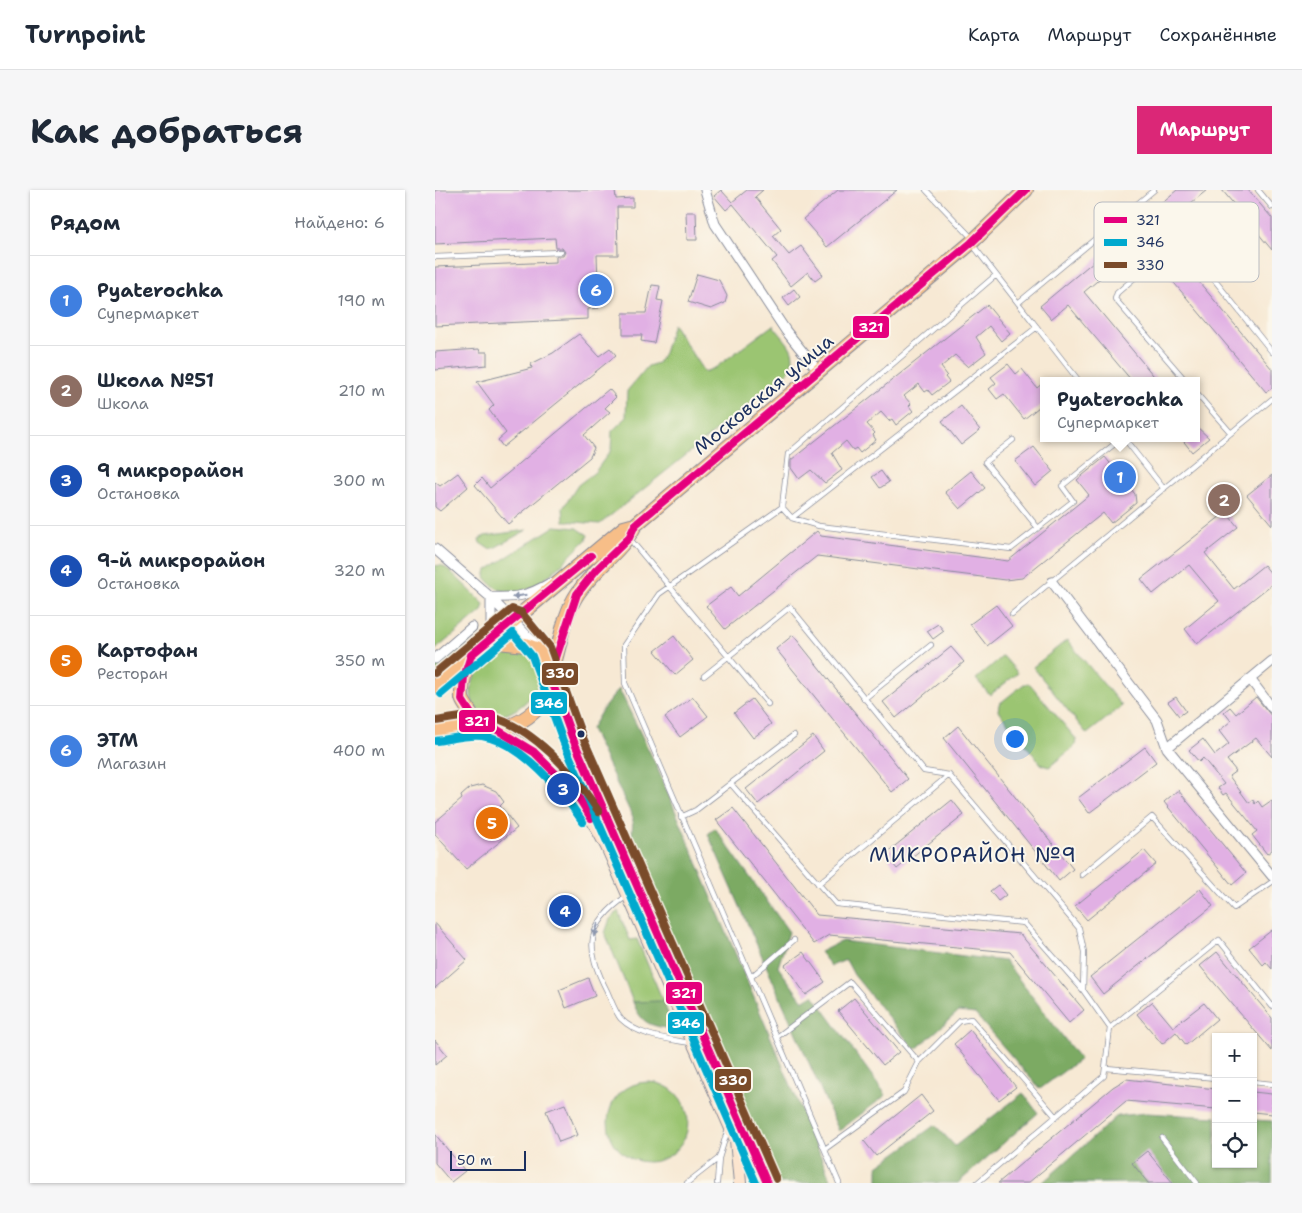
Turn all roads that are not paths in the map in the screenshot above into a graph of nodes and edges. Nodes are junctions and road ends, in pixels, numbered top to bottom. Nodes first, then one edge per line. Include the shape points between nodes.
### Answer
1 (705, 190) edge
2 (927, 190) edge
3 (1026, 190) edge
4 (1154, 190) edge
5 (1258, 190) edge
6 (1139, 202) edge
7 (1272, 206) edge
8 (1094, 240) edge
9 (972, 242) junction
10 (561, 252) dead end
11 (435, 257) edge
12 (996, 275) junction
13 (1130, 282) edge
14 (1216, 282) edge
15 (1019, 303) junction
16 (1037, 327) junction
17 (1272, 352) edge
18 (819, 372) junction
19 (1076, 377) edge
20 (1183, 377) edge
21 (1200, 398) edge
22 (1272, 399) edge
23 (1231, 433) junction
24 (1013, 440) dead end
25 (1118, 442) edge
26 (1126, 442) edge
27 (1164, 489) junction
28 (782, 507) junction
29 (792, 518) junction
30 (635, 525) junction
31 (1038, 528) junction
32 (629, 538) junction
33 (436, 551) edge
34 (575, 568) junction
35 (1052, 582) junction
36 (669, 586) junction
37 (491, 597) junction
38 (1012, 614) dead end
39 (514, 619) junction
40 (473, 627) dead end
41 (486, 643) junction
42 (931, 645) dead end
43 (541, 651) junction
44 (471, 655) junction
45 (728, 656) junction
46 (435, 659) edge
47 (1272, 660) edge
48 (704, 676) dead end
49 (1249, 679) junction
50 (551, 680) junction
51 (435, 686) edge
52 (864, 700) junction
53 (768, 704) dead end
54 (1272, 708) edge
55 (490, 727) junction
56 (435, 731) edge
57 (794, 735) dead end
58 (1167, 748) junction
59 (949, 774) junction
60 (731, 784) junction
61 (681, 817) junction
62 (1082, 875) dead end
63 (1272, 876) edge
64 (1272, 882) edge
65 (818, 884) junction
66 (629, 896) junction
67 (795, 940) dead end
68 (751, 977) junction
69 (1083, 990) junction
70 (1272, 1006) edge
71 (1110, 1028) junction
72 (777, 1037) junction
73 (694, 1044) junction
74 (919, 1062) junction
75 (1106, 1068) junction
76 (1212, 1078) edge
77 (1257, 1082) edge
78 (1272, 1084) edge
79 (1056, 1116) junction
80 (729, 1125) junction
81 (1162, 1138) dead end
82 (825, 1149) junction
83 (719, 1158) junction
84 (687, 1183) edge
85 (717, 1183) edge
86 (740, 1183) edge
87 (767, 1183) edge
88 (839, 1183) edge
89 (977, 1183) edge
90 (1197, 1183) edge

1 - 18 street via 715,224 786,331
2 - 9 lane
3 - 9 main road, Московская улица
4 - 6 lane
5 - 7 lane
8 - 15 lane
9 - 12 lane
9 - 18 main road, Московская улица
10 - 11 lane
12 - 15 lane
12 - 28 lane via 788,454
13 - 20 lane via 1115,299
14 - 17 lane
15 - 16 lane
16 - 19 lane
16 - 29 lane
18 - 30 main road, Московская улица
21 - 23 lane
22 - 23 lane
23 - 27 lane
24 - 31 lane via 985,462
25 - 31 lane via 1062,486 1073,501
26 - 27 lane
27 - 35 lane
28 - 29 lane
28 - 36 lane
29 - 31 lane via 819,526 1011,549
30 - 32 main road, Московская улица
30 - 34 main road, Московская улица via 624,528
32 - 36 lane
32 - 50 main road, Московская улица via 577,594
33 - 37 street
34 -> 37 street via 533,594 513,598
34 - 39 main road, Московская улица
35 - 38 lane
35 - 58 street via 1157,720
36 - 45 lane
36 - 61 lane via 659,594 624,645 625,683
37 - 39 street
37 - 41 street via 491,629
39 - 41 main road, Московская улица
39 - 43 street
40 - 46 street
41 - 43 main road via 517,643
41 - 44 main road
42 - 52 lane
43 - 50 main road
44 - 51 main road
44 - 55 main road via 464,677 462,700 473,717
45 - 48 lane
45 - 52 lane via 790,607
45 - 53 lane
47 - 49 street
49 - 54 street
49 - 58 street
50 - 55 main road via 545,700 529,717 507,727
50 - 87 main road via 572,737
52 - 59 lane via 924,771
55 - 56 main road
55 - 66 main road via 534,752 577,795 607,846
57 - 60 lane
58 - 63 street
59 - 65 lane
59 - 69 lane via 1079,928 1084,952
60 - 61 lane
60 - 65 lane
61 - 68 lane
62 - 64 lane via 1152,817 1235,908
65 - 69 lane via 836,904 1024,923
66 - 73 main road
66 -> 73 lane via 608,909 597,925 593,942 596,970 620,1018 633,1028
67 - 68 lane
68 - 72 lane
69 - 71 lane
70 - 71 lane via 1219,940
71 - 75 lane
72 - 74 lane via 849,982
72 - 82 lane
73 - 80 main road
74 - 79 lane via 960,1021 971,1018
74 - 82 lane via 904,1092
75 - 76 lane
75 - 79 lane via 1104,1076
77 - 78 lane
79 - 89 lane
80 - 83 lane
80 - 86 main road via 736,1140
81 - 90 lane
82 - 88 lane
83 - 84 lane
83 - 85 lane

